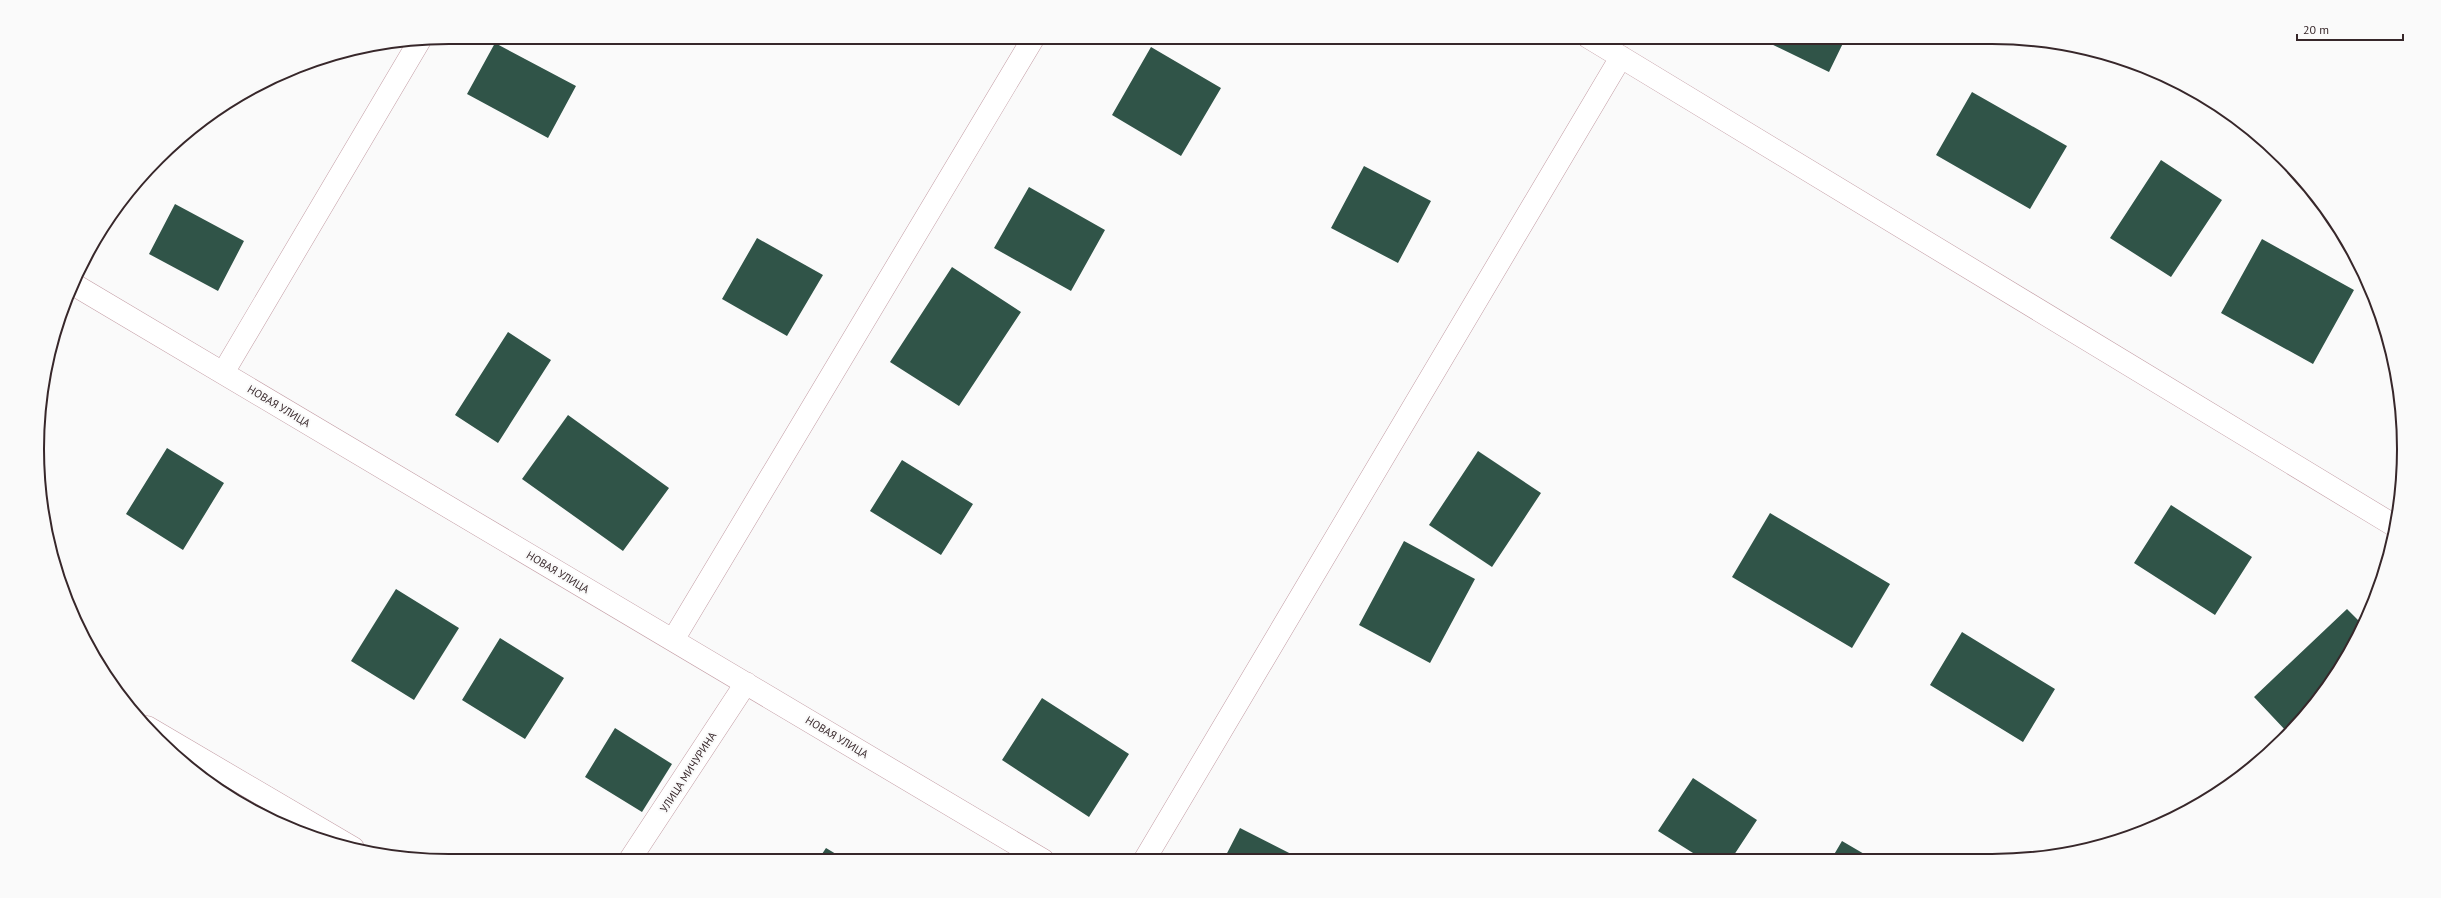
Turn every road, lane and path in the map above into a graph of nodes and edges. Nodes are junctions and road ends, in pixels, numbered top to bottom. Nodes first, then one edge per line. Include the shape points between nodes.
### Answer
1 (1030, 44) edge
2 (1600, 44) edge
3 (417, 45) edge
4 (1621, 57) junction
5 (78, 287) edge
6 (223, 373) junction
7 (2390, 523) edge
8 (673, 640) junction
9 (746, 684) junction
10 (167, 739) edge
11 (335, 838) edge
12 (634, 854) edge
13 (1033, 854) edge
14 (1148, 854) edge

1 - 8 street
2 - 4 street
3 - 6 street
4 - 7 street
4 - 14 street
5 - 6 street, НОВАЯ УЛИЦА
6 - 8 street, НОВАЯ УЛИЦА
8 - 9 street, НОВАЯ УЛИЦА
9 - 12 street, УЛИЦА МИЧУРИНА
9 - 13 street, НОВАЯ УЛИЦА
10 - 11 street

